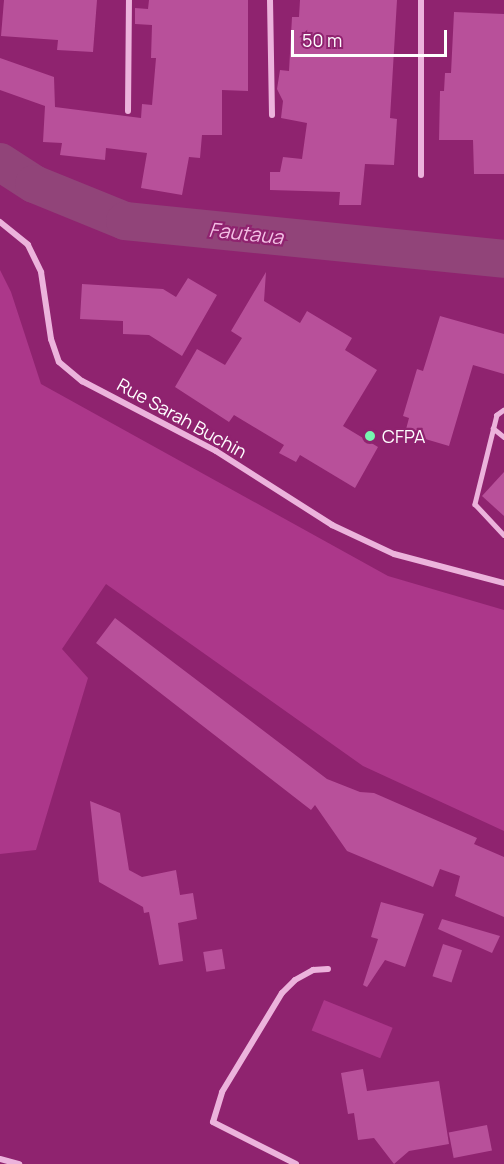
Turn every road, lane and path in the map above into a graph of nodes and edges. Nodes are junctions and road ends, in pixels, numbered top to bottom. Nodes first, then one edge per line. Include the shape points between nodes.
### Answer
1 (129, 0) edge
2 (270, 0) edge
3 (421, 0) edge
4 (128, 111) dead end
5 (272, 115) dead end
6 (421, 175) dead end
7 (0, 222) edge
8 (504, 410) edge
9 (494, 428) junction
10 (504, 437) edge
11 (504, 535) edge
12 (504, 583) edge
13 (328, 969) dead end
14 (0, 1160) edge
15 (19, 1164) edge
16 (296, 1164) edge

1 - 4 street
2 - 5 street
3 - 6 street
7 - 12 street, Rue Sarah Buchin via 28,245 41,272 51,339 59,362 82,381 216,451 332,525 394,554
8 - 9 lane via 497,415
9 - 10 lane
9 - 11 lane via 475,504
13 - 16 street via 313,970 282,993 222,1092 213,1122
14 - 15 street

